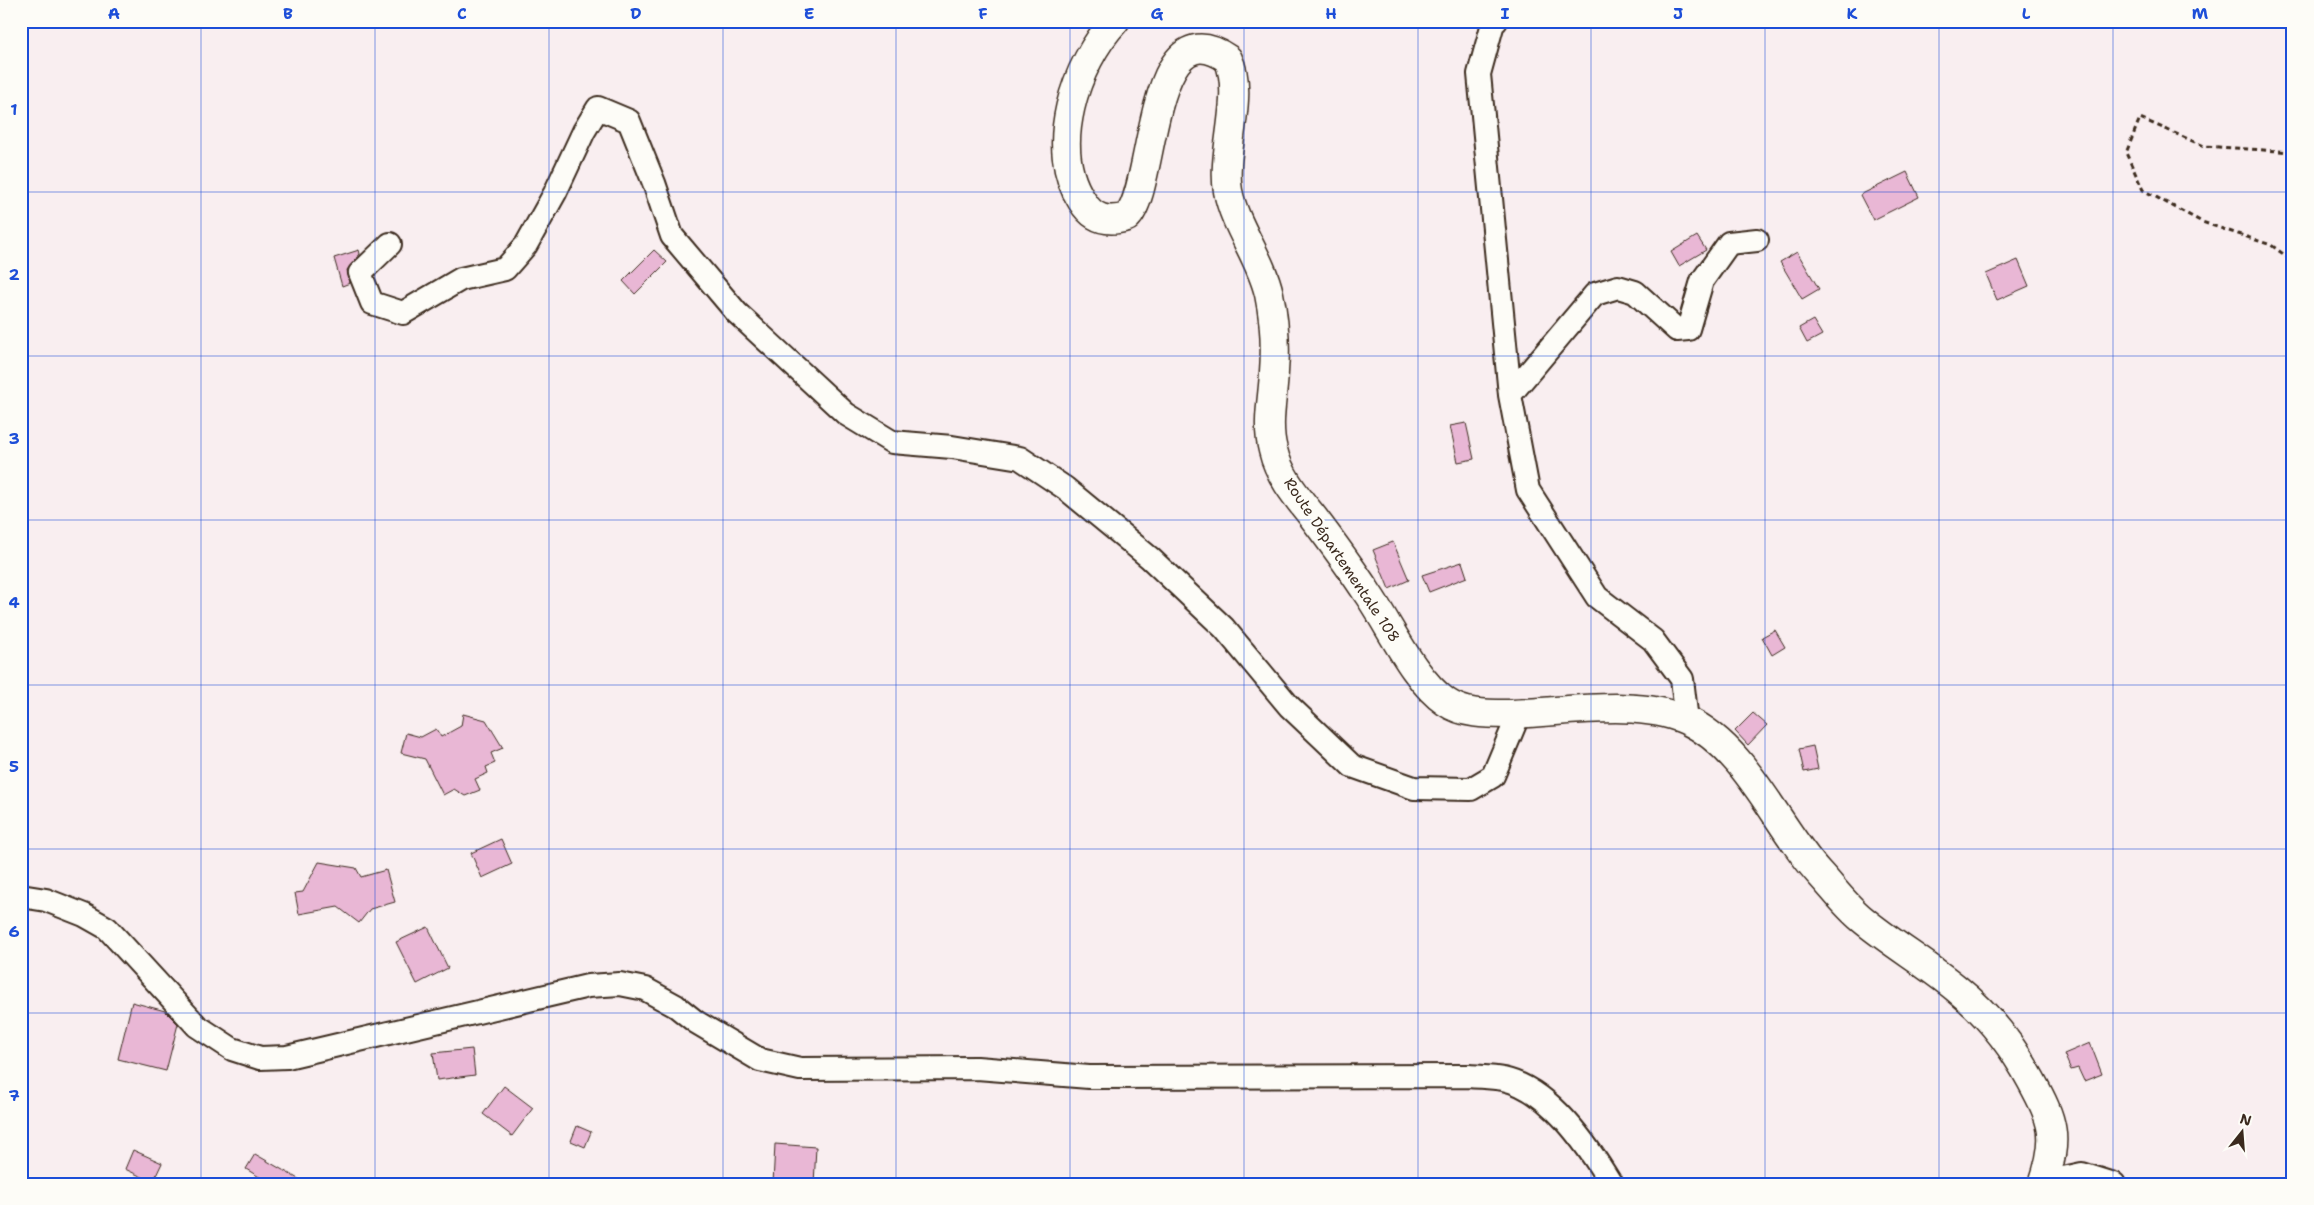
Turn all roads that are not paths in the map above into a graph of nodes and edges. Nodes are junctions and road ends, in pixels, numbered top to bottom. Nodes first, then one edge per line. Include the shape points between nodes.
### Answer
1 (1115, 21) edge
2 (1496, 21) edge
3 (1757, 240) dead end
4 (390, 244) dead end
5 (1510, 395) junction
6 (1519, 714) junction
7 (1686, 721) junction
8 (21, 896) edge
9 (2044, 1183) edge
10 (1611, 1184) edge
11 (2114, 1184) edge

1 - 6 main road, Route Départementale 108 via 1099,39 1086,62 1067,121 1066,158 1079,198 1087,210 1102,220 1127,218 1136,204 1151,132 1172,70 1184,55 1202,48 1228,59 1233,73 1234,97 1228,144 1228,190 1268,287 1274,372 1270,414 1272,449 1279,466 1293,493 1338,550 1433,691 1448,704 1461,709
2 - 5 street via 1479,74
3 - 5 street via 1729,243 1702,281 1688,329 1677,330 1635,292 1618,287 1595,294
4 - 6 street via 360,273 372,303 403,313 461,280 505,269 526,245 598,108 629,121 672,236 737,313 846,414 892,442 1020,458 1058,483 1150,558 1224,628 1289,706 1352,766 1414,788 1471,789 1493,776
5 - 7 street via 1528,490 1598,597 1653,640 1682,679
6 - 7 main road, Route Départementale 108 via 1644,710
7 - 9 main road, Route Départementale 108 via 1704,730 1754,782 1807,860 1861,918 1959,990 1998,1029 2018,1056 2050,1116 2054,1136
8 - 10 street via 54,903 107,928 197,1026 232,1049 260,1058 287,1057 588,986 620,984 645,989 760,1060 800,1069 977,1068 1089,1077 1450,1076 1504,1080 1548,1102 1591,1152
9 - 11 street via 2082,1174

